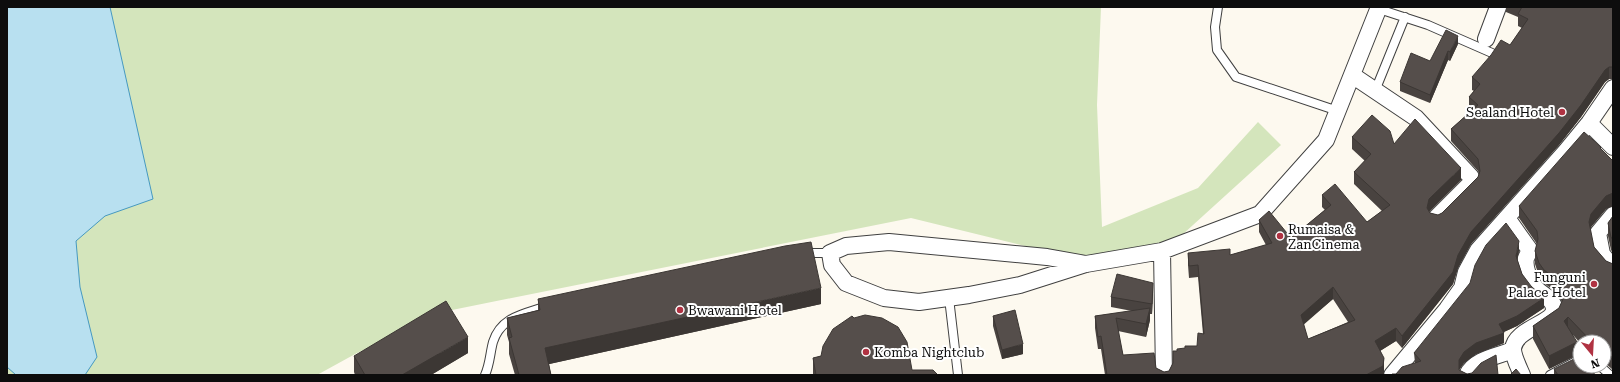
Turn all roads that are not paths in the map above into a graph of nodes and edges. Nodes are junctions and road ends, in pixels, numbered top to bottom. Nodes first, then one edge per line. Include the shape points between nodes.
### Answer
1 (1218, 7) edge
2 (1498, 7) edge
3 (1379, 8) edge
4 (1405, 17) junction
5 (1489, 46) joint
6 (1352, 75) junction
7 (1613, 88) edge
8 (1375, 91) junction
9 (1338, 111) junction
10 (1589, 123) junction
11 (1613, 147) edge
12 (1613, 215) edge
13 (1436, 218) edge
14 (1507, 218) junction
15 (1162, 251) junction
16 (830, 254) junction
17 (796, 255) edge
18 (1086, 264) junction
19 (1613, 268) edge
20 (949, 298) junction
21 (556, 303) edge
22 (1513, 350) junction
23 (1572, 363) edge
24 (485, 375) edge
25 (958, 375) edge
26 (1164, 375) edge
27 (1392, 375) edge
28 (1467, 375) edge
29 (1522, 375) edge
30 (1550, 375) edge

1 - 9 lane via 1215,26 1217,50 1236,77
2 - 5 street
3 - 4 lane
3 - 6 street
4 - 5 lane
4 - 8 lane
6 - 8 street
6 - 9 street
7 - 10 street
8 - 13 street via 1416,118 1471,177 1471,183
9 - 15 street via 1326,140 1260,214
10 - 11 street
10 - 14 street
12 - 19 street via 1598,233 1602,254
14 - 22 street via 1529,249 1525,264 1529,277 1535,288 1550,299 1554,308 1554,313 1549,318 1518,337
14 - 27 street via 1478,250 1466,272 1462,288 1447,309
15 - 18 street
15 - 26 street
16 - 17 lane
16 - 18 street via 846,246 889,242 1047,257
16 - 20 street via 832,265 846,283 884,298 919,302
18 - 20 street via 1020,285
20 - 25 lane
21 - 24 lane via 505,322 498,329
22 - 28 street via 1475,364
22 - 29 street
23 - 30 lane

